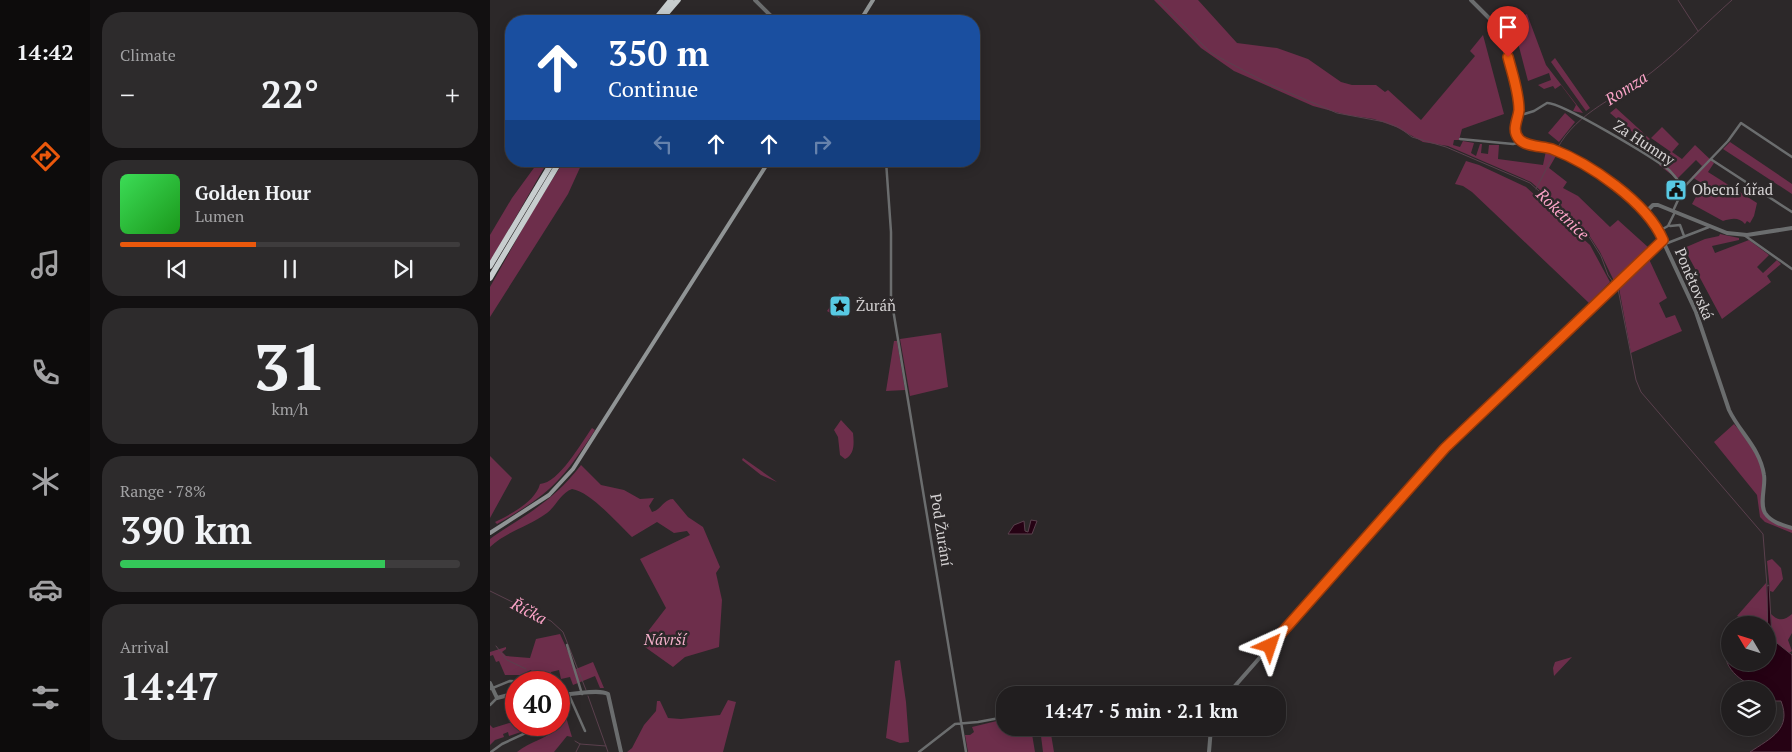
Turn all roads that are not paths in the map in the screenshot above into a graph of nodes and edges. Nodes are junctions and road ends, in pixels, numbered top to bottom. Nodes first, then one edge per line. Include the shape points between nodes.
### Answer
1 (671, 0) edge
2 (678, 0) edge
3 (755, 0) edge
4 (873, 0) edge
5 (1471, 0) edge
6 (659, 15) edge
7 (665, 15) edge
8 (770, 15) edge
9 (864, 15) edge
10 (1518, 116) junction
11 (1460, 139) dead end
12 (1523, 142) junction
13 (1792, 157) edge
14 (1712, 160) junction
15 (550, 167) edge
16 (556, 167) edge
17 (765, 167) edge
18 (886, 167) edge
19 (1684, 187) junction
20 (1674, 211) junction
21 (1792, 212) edge
22 (1644, 213) junction
23 (1668, 226) junction
24 (1709, 227) junction
25 (1792, 228) edge
26 (1659, 231) junction
27 (1744, 235) junction
28 (1684, 236) junction
29 (1664, 242) junction
30 (490, 266) edge
31 (1792, 269) edge
32 (490, 278) edge
33 (1792, 528) edge
34 (490, 533) edge
35 (566, 646) dead end
36 (505, 683) edge
37 (490, 686) edge
38 (1235, 686) edge
39 (582, 694) junction
40 (570, 695) joint
41 (505, 696) edge
42 (497, 698) junction
43 (490, 705) edge
44 (996, 718) edge
45 (961, 724) junction
46 (585, 731) dead end
47 (519, 736) edge
48 (1210, 736) edge
49 (491, 752) edge
50 (620, 752) edge
51 (919, 752) edge
52 (966, 752) edge
53 (1209, 752) edge

1 - 6 highway
2 - 7 highway
3 - 8 street
4 - 9 main road
5 - 10 street via 1492,20 1502,38 1518,101
10 - 12 street via 1515,130
10 - 19 street, Za Humny via 1547,102 1562,106 1638,149 1668,170
11 - 12 street via 1512,144
12 - 22 street, Ponětovská via 1556,150 1588,166 1610,181
13 - 14 street via 1741,123
14 - 19 street
14 - 21 street
15 - 30 highway
16 - 32 highway
17 - 34 main road via 573,469 549,495
18 - 45 street, Pod Žurání via 891,297
19 - 20 street
20 - 22 street via 1655,204
20 - 23 street
20 - 24 street
22 - 26 street, Ponětovská
23 - 26 street
23 - 28 street via 1680,225
24 - 27 street
24 - 28 street
25 - 27 street
26 - 29 street, Ponětovská
27 - 31 street
28 - 29 street
29 - 33 street, Ponětovská via 1703,333 1729,410 1750,440 1763,468 1764,510 1769,518
29 - 38 street via 1614,285 1445,448
35 - 39 street
36 - 37 street
37 - 42 street
39 - 40 street
39 - 50 street via 605,692 611,700
40 - 46 street
41 - 42 street
42 - 43 street
44 - 45 street
45 - 51 street via 954,724
45 - 52 street, Pod Žurání
47 - 49 street
48 - 53 street

